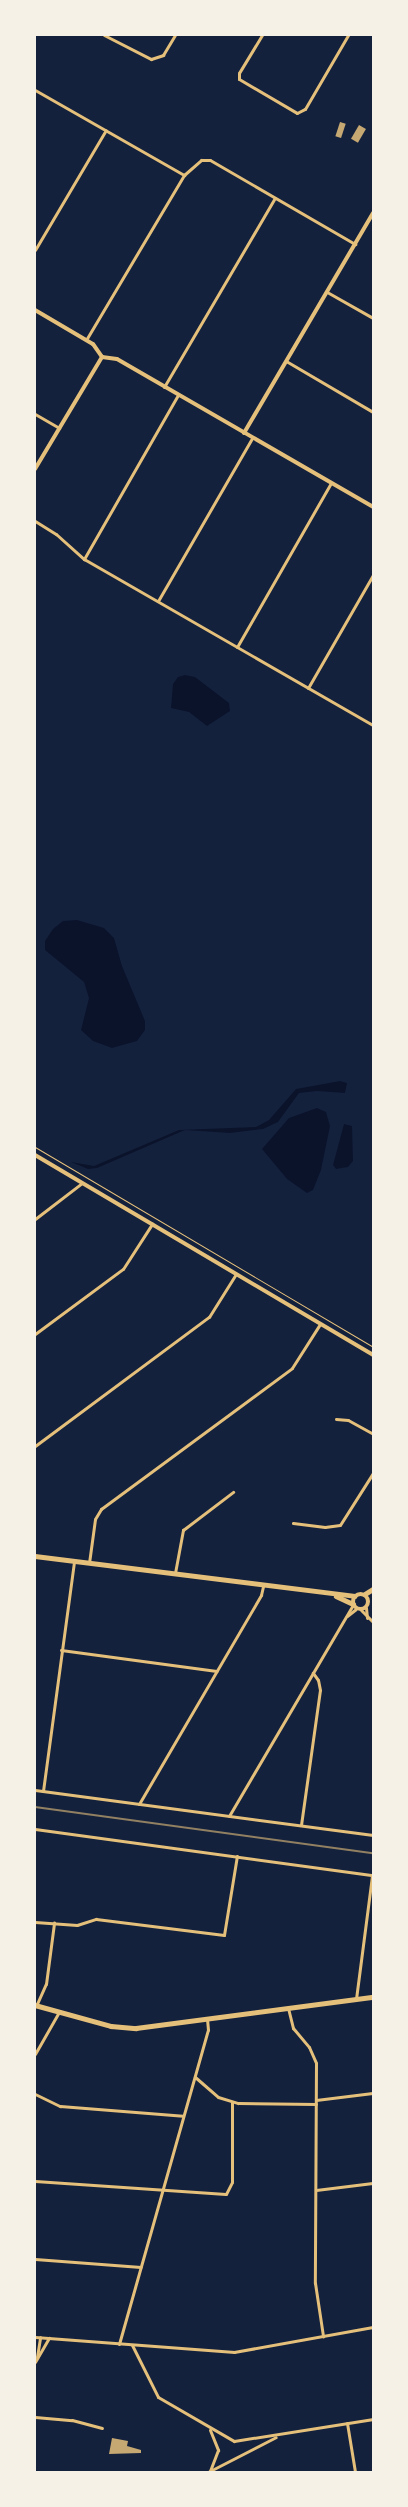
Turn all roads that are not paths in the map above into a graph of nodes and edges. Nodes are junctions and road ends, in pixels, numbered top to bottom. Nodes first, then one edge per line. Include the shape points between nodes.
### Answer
1 (104, 35) edge
2 (175, 35) edge
3 (262, 35) edge
4 (348, 35) edge
5 (35, 90) edge
6 (106, 130) junction
7 (184, 174) junction
8 (275, 198) junction
9 (373, 213) edge
10 (368, 222) junction
11 (373, 225) edge
12 (355, 244) junction
13 (35, 250) edge
14 (327, 292) junction
15 (35, 310) edge
16 (373, 318) edge
17 (86, 340) junction
18 (102, 357) junction
19 (286, 361) junction
20 (164, 387) junction
21 (178, 395) junction
22 (373, 412) edge
23 (35, 414) edge
24 (58, 428) junction
25 (244, 433) junction
26 (252, 438) junction
27 (35, 469) edge
28 (331, 483) junction
29 (373, 507) edge
30 (35, 521) edge
31 (84, 559) junction
32 (373, 576) edge
33 (158, 601) junction
34 (237, 647) junction
35 (308, 688) junction
36 (373, 725) edge
37 (35, 1155) edge
38 (82, 1183) junction
39 (35, 1220) edge
40 (152, 1224) junction
41 (236, 1274) junction
42 (320, 1324) junction
43 (35, 1334) edge
44 (373, 1355) edge
45 (336, 1419) dead end
46 (373, 1434) edge
47 (35, 1446) edge
48 (373, 1473) edge
49 (234, 1492) dead end
50 (293, 1523) dead end
51 (35, 1556) edge
52 (74, 1561) junction
53 (89, 1563) junction
54 (175, 1574) junction
55 (264, 1586) junction
56 (373, 1588) edge
57 (365, 1594) junction
58 (332, 1595) junction
59 (355, 1596) junction
60 (371, 1600) edge
61 (356, 1607) junction
62 (366, 1608) junction
63 (367, 1618) junction
64 (373, 1622) edge
65 (61, 1650) junction
66 (217, 1671) junction
67 (313, 1672) junction
68 (35, 1790) edge
69 (43, 1791) junction
70 (139, 1804) junction
71 (229, 1816) junction
72 (302, 1826) junction
73 (35, 1829) edge
74 (373, 1835) edge
75 (237, 1856) junction
76 (373, 1875) edge
77 (35, 1922) edge
78 (54, 1923) junction
79 (373, 1997) edge
80 (356, 1999) junction
81 (36, 2006) edge
82 (288, 2008) junction
83 (59, 2012) junction
84 (208, 2019) junction
85 (35, 2054) edge
86 (195, 2077) junction
87 (373, 2093) edge
88 (35, 2094) edge
89 (232, 2102) junction
90 (316, 2102) junction
91 (184, 2116) junction
92 (35, 2181) edge
93 (373, 2183) edge
94 (316, 2190) junction
95 (162, 2192) junction
96 (35, 2259) edge
97 (141, 2267) junction
98 (373, 2327) edge
99 (323, 2336) junction
100 (35, 2337) edge
101 (40, 2337) junction
102 (49, 2338) junction
103 (119, 2344) junction
104 (132, 2345) junction
105 (36, 2361) edge
106 (35, 2416) edge
107 (373, 2418) edge
108 (345, 2424) junction
109 (206, 2426) junction
110 (102, 2428) dead end
111 (277, 2436) junction
112 (261, 2439) junction
113 (254, 2449) junction
114 (209, 2471) edge
115 (354, 2472) edge

1 - 2 street via 151,59 163,55
3 - 4 street via 239,75 243,84 300,113
5 - 6 street
6 - 7 street
6 - 13 street
7 - 8 street via 190,167 208,159
7 - 17 street
8 - 12 street
8 - 20 street
9 - 10 street
10 - 11 street
10 - 12 street
12 - 14 street
14 - 16 street
14 - 19 street
15 - 17 street
17 - 18 street
18 - 20 street via 114,357
18 - 24 street
19 - 22 street
19 - 25 street
20 - 21 street
21 - 25 street
21 - 31 street
23 - 24 street
24 - 27 street
25 - 26 street
26 - 28 street
26 - 33 street
28 - 29 street
28 - 34 street
30 - 31 street via 56,534
31 - 33 street
32 - 35 street
33 - 34 street
34 - 35 street
35 - 36 street
37 - 38 street
38 - 39 street
38 - 40 street
40 - 41 street
40 - 43 street via 127,1266
41 - 42 street
41 - 47 street via 209,1317
42 - 44 street
42 - 53 street via 292,1368 101,1509 95,1518
45 - 46 street via 348,1420
48 - 50 street via 340,1525 325,1527
49 - 54 street via 183,1530
51 - 52 main road
52 - 53 main road
52 - 65 street
53 - 54 main road
54 - 55 main road
55 - 58 main road
55 - 66 street
56 - 57 main road
57 - 59 main road
57 - 60 main road
58 - 59 main road
58 - 61 main road
59 - 61 main road
60 - 62 main road
61 - 62 main road
61 - 63 street
61 - 67 street via 345,1619
62 - 63 street
63 - 64 street
65 - 66 street
65 - 69 street
66 - 70 street
67 - 71 street
67 - 72 street via 320,1690
68 - 69 street
69 - 70 street
70 - 71 street
71 - 72 street
72 - 74 street
73 - 75 street
75 - 76 street
75 - 78 street via 224,1935 96,1919 77,1925
76 - 80 street
77 - 78 street
78 - 81 street via 46,1984
79 - 80 main road
80 - 82 main road
81 - 83 main road
82 - 84 main road
82 - 90 street via 292,2028 309,2047 316,2063
83 - 84 main road via 130,2028
83 - 85 street
84 - 86 street
86 - 89 street via 212,2092
86 - 91 street
87 - 90 street
88 - 91 street via 60,2106
89 - 90 street
89 - 95 street via 232,2182 228,2193 219,2196
90 - 94 street
91 - 95 street
92 - 95 street
93 - 94 street
94 - 99 street via 315,2283
95 - 97 street
96 - 97 street
97 - 103 street
98 - 99 street
99 - 104 street via 234,2352
100 - 101 street
101 - 102 street
101 - 105 street
102 - 103 street
102 - 105 street
103 - 104 street
104 - 109 street via 158,2397
106 - 110 street via 72,2420
107 - 108 street
108 - 111 street
108 - 115 street
109 - 112 street via 234,2441
109 - 114 street via 215,2436 218,2450
111 - 112 street
111 - 113 street
112 - 113 street
113 - 114 street

